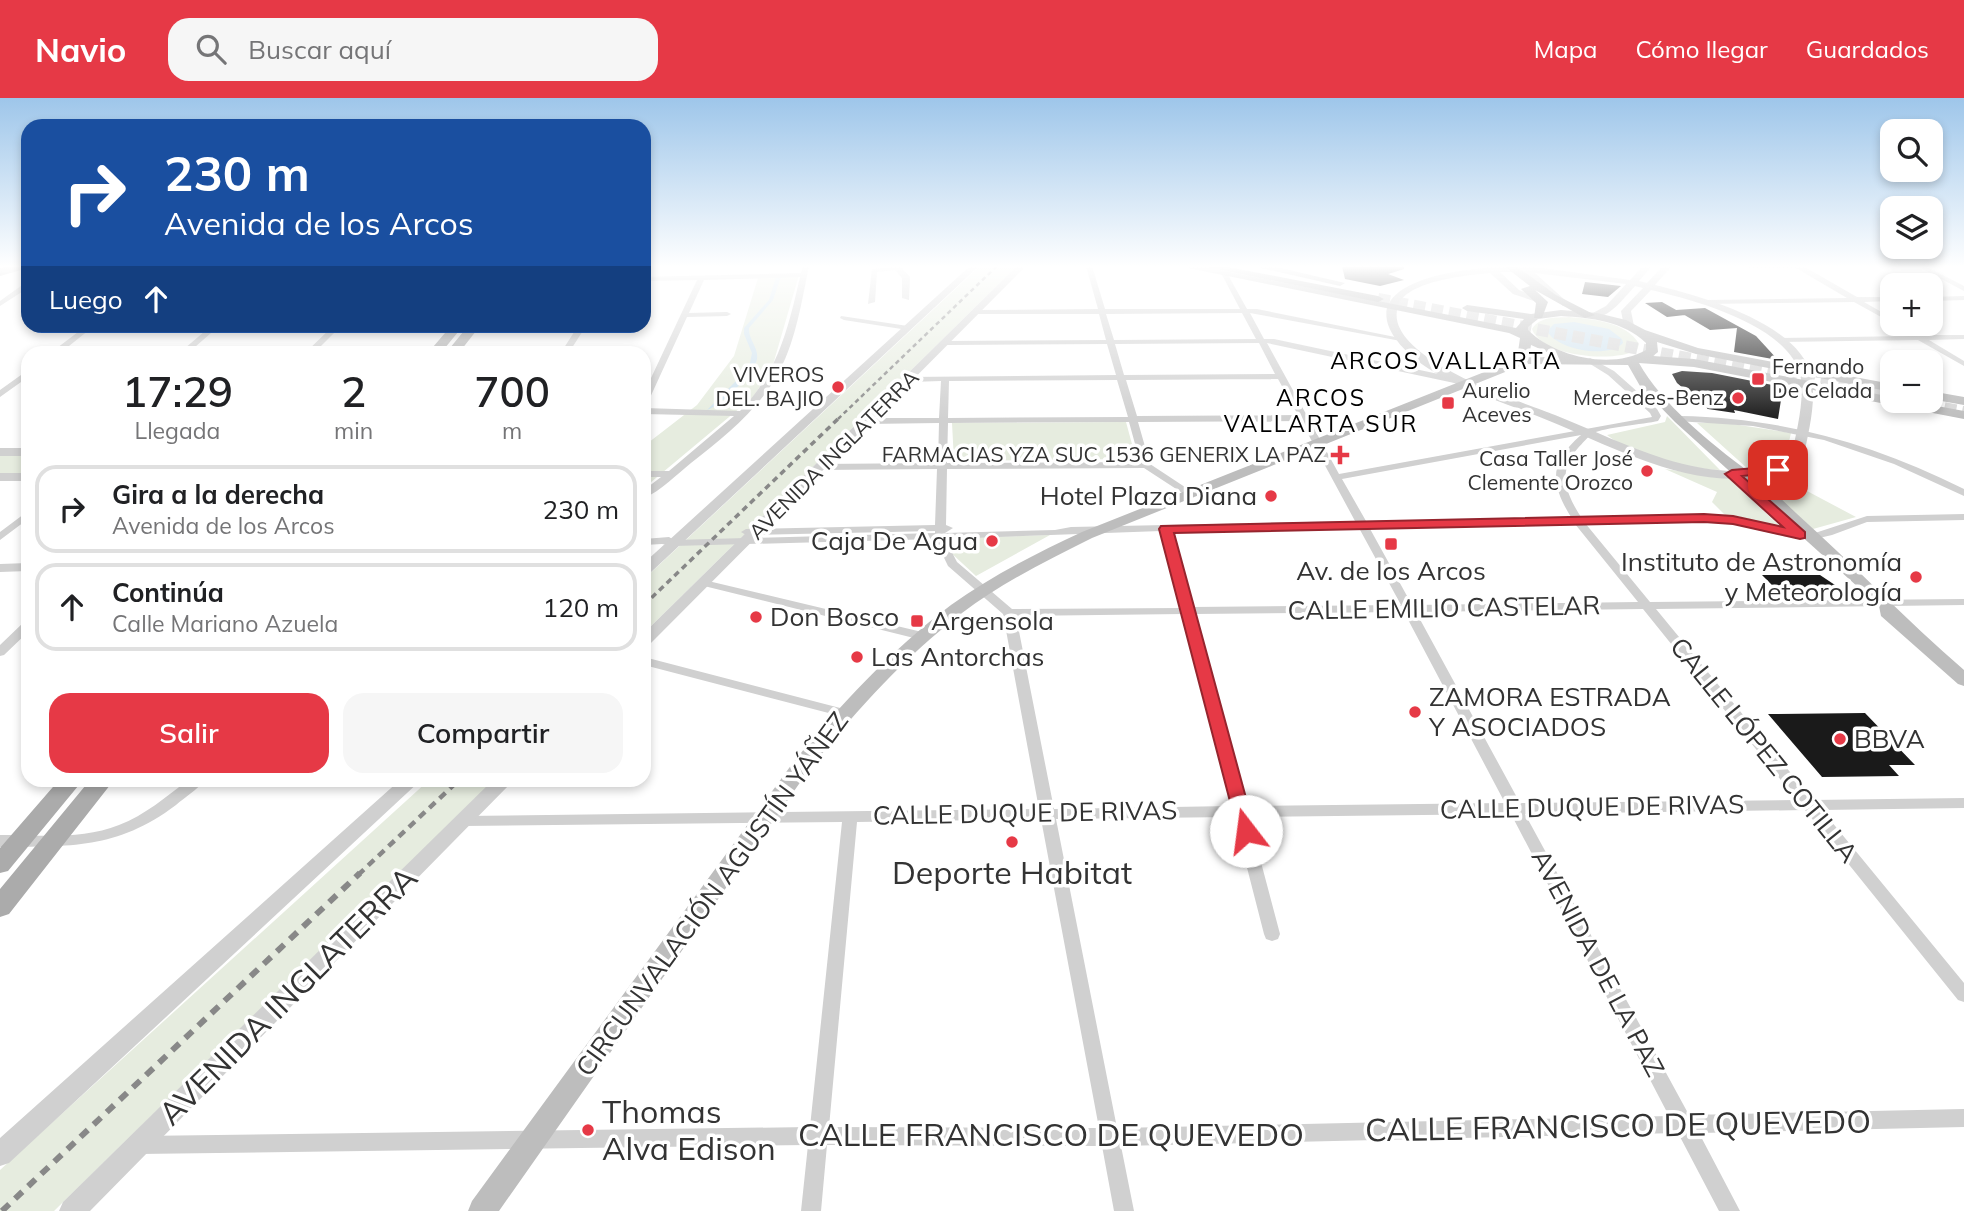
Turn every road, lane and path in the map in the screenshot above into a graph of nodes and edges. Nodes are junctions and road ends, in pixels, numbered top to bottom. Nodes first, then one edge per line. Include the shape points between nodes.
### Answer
1 (683, 318) edge
2 (792, 318) edge
3 (844, 318) dead end
4 (919, 318) edge
5 (972, 318) edge
6 (1103, 318) edge
7 (1251, 318) edge
8 (1289, 318) edge
9 (1391, 318) edge
10 (1456, 318) edge
11 (1532, 318) edge
12 (1598, 318) edge
13 (1629, 318) edge
14 (1742, 318) edge
15 (908, 328) junction
16 (1635, 329) junction
17 (81, 333) edge
18 (207, 333) edge
19 (330, 333) edge
20 (1917, 336) edge
21 (1526, 337) junction
22 (1964, 337) edge
23 (1920, 338) junction
24 (1401, 339) junction
25 (1780, 340) junction
26 (1264, 342) junction
27 (947, 343) junction
28 (1111, 343) junction
29 (64, 346) edge
30 (191, 346) edge
31 (316, 346) edge
32 (1590, 360) junction
33 (1636, 360) junction
34 (1522, 361) junction
35 (1964, 364) edge
36 (1282, 376) junction
37 (1121, 377) junction
38 (21, 378) edge
39 (1806, 378) junction
40 (910, 379) junction
41 (945, 379) junction
42 (1469, 383) junction
43 (651, 387) edge
44 (1880, 387) edge
45 (0, 394) edge
46 (1943, 397) edge
47 (1964, 401) edge
48 (651, 411) edge
49 (741, 414) junction
50 (1964, 415) edge
51 (1132, 418) junction
52 (1304, 418) junction
53 (1680, 419) junction
54 (943, 420) junction
55 (867, 421) junction
56 (1589, 433) junction
57 (1801, 433) junction
58 (1318, 444) junction
59 (0, 452) edge
60 (21, 452) edge
61 (1146, 465) junction
62 (942, 466) junction
63 (819, 467) junction
64 (1735, 471) junction
65 (651, 474) edge
66 (669, 474) junction
67 (0, 477) edge
68 (21, 477) edge
69 (1337, 477) junction
70 (651, 489) edge
71 (1964, 493) edge
72 (1190, 495) junction
73 (1964, 517) edge
74 (21, 520) edge
75 (1578, 521) junction
76 (1364, 526) junction
77 (1166, 529) junction
78 (1100, 530) junction
79 (940, 532) junction
80 (751, 536) junction
81 (1806, 536) junction
82 (0, 537) edge
83 (673, 540) junction
84 (651, 542) edge
85 (651, 564) edge
86 (21, 567) edge
87 (0, 568) edge
88 (21, 576) edge
89 (0, 577) edge
90 (704, 583) junction
91 (984, 591) junction
92 (1964, 602) edge
93 (1880, 603) junction
94 (1647, 606) junction
95 (1409, 608) junction
96 (1188, 611) junction
97 (1009, 612) junction
98 (21, 632) edge
99 (651, 635) edge
100 (922, 636) junction
101 (0, 652) edge
102 (651, 663) edge
103 (1964, 680) edge
104 (844, 713) junction
105 (65, 787) edge
106 (97, 787) edge
107 (189, 787) edge
108 (404, 787) edge
109 (498, 787) edge
110 (1964, 803) edge
111 (1809, 805) junction
112 (1515, 808) junction
113 (1240, 811) junction
114 (1047, 813) junction
115 (850, 815) junction
116 (765, 816) junction
117 (464, 821) junction
118 (54, 840) junction
119 (10, 841) edge
120 (0, 864) edge
121 (0, 907) edge
122 (1272, 934) dead end
123 (1964, 995) edge
124 (1964, 1118) edge
125 (1684, 1125) junction
126 (818, 1136) junction
127 (1110, 1137) junction
128 (533, 1140) junction
129 (138, 1145) junction
130 (0, 1154) edge
131 (72, 1211) edge
132 (481, 1211) edge
133 (811, 1211) edge
134 (1124, 1211) edge
135 (1730, 1211) edge

1 - 43 street
2 - 49 street via 779,364 758,398
3 - 15 street
4 - 15 street, AVENIDA INGLATERRA
5 - 27 street, AVENIDA INGLATERRA
6 - 28 street
7 - 26 street, AVENIDA DE LA PAZ
8 - 24 street
9 - 24 street
10 - 21 main road
11 - 21 main road via 1522,326
12 - 16 main road
13 - 16 street
14 - 25 street
15 - 83 street, AVENIDA INGLATERRA
16 - 33 main road via 1653,347 1647,356
16 - 39 main road via 1696,351
17 - 29 street
18 - 30 street
19 - 31 street
20 - 23 street
21 - 32 main road via 1551,351
21 - 34 main road
22 - 23 street
23 - 25 street
23 - 35 street
24 - 42 street via 1427,361
25 - 39 street
26 - 28 street
26 - 36 street, AVENIDA DE LA PAZ
26 - 42 street
27 - 28 street
27 - 40 street, AVENIDA INGLATERRA
28 - 37 street
32 - 33 main road
32 - 34 main road
32 - 56 street via 1657,416 1648,422
33 - 39 main road
33 - 53 main road via 1644,383
34 - 42 main road, CIRCUNVALACIÓN AGUSTÍN YÁÑEZ
36 - 37 street
36 - 52 street, AVENIDA DE LA PAZ
37 - 41 street
37 - 51 street
38 - 45 street
39 - 44 main road
39 - 50 main road
39 - 57 street
40 - 41 street
40 - 55 street, AVENIDA INGLATERRA
41 - 54 street
42 - 56 street
42 - 58 main road, CIRCUNVALACIÓN AGUSTÍN YÁÑEZ
46 - 47 main road
48 - 49 street
49 - 66 street
51 - 52 street
51 - 54 street
51 - 61 street
52 - 58 street, AVENIDA DE LA PAZ
53 - 57 street via 1736,421
53 - 64 main road
54 - 55 street
54 - 62 street
55 - 63 street, AVENIDA INGLATERRA
56 - 64 street via 1674,465
56 - 69 street
56 - 75 street, CALLE LÓPEZ COTILLA via 1570,449 1558,476
57 - 64 street via 1797,460 1778,470
57 - 71 street via 1885,458
58 - 69 street, AVENIDA DE LA PAZ
58 - 72 main road, CIRCUNVALACIÓN AGUSTÍN YÁÑEZ
59 - 60 street
61 - 62 street
61 - 72 street
62 - 63 street
62 - 79 street
63 - 80 street, AVENIDA INGLATERRA
64 - 81 main road
65 - 66 street
66 - 70 street
67 - 68 street
69 - 76 street, AVENIDA DE LA PAZ
72 - 78 main road, CIRCUNVALACIÓN AGUSTÍN YÁÑEZ
73 - 81 street via 1856,520 1833,533
74 - 82 street
75 - 76 street
75 - 81 street via 1720,519
75 - 94 street, CALLE LÓPEZ COTILLA
76 - 77 street
76 - 95 street, AVENIDA DE LA PAZ
77 - 78 street
77 - 96 street
78 - 79 street
78 - 91 main road, CIRCUNVALACIÓN AGUSTÍN YÁÑEZ
79 - 80 street
79 - 91 street via 951,564
80 - 83 street
80 - 90 street, AVENIDA INGLATERRA
81 - 93 main road
83 - 84 street
83 - 85 street, AVENIDA INGLATERRA
86 - 87 street
88 - 89 street
90 - 99 street, AVENIDA INGLATERRA
90 - 100 street
91 - 97 street
91 - 100 main road, CIRCUNVALACIÓN AGUSTÍN YÁÑEZ
92 - 93 street, CALLE EMILIO CASTELAR
93 - 94 street, CALLE EMILIO CASTELAR
93 - 103 main road
94 - 95 street, CALLE EMILIO CASTELAR
94 - 111 street, CALLE LÓPEZ COTILLA
95 - 96 street, CALLE EMILIO CASTELAR
95 - 112 street, AVENIDA DE LA PAZ
96 - 97 street, CALLE EMILIO CASTELAR
96 - 113 street
97 - 114 street
98 - 101 street
100 - 104 main road, CIRCUNVALACIÓN AGUSTÍN YÁÑEZ
102 - 104 street
104 - 116 main road, CIRCUNVALACIÓN AGUSTÍN YÁÑEZ
105 - 119 main road
106 - 118 main road
107 - 118 street via 127,828 94,838
108 - 130 street
109 - 117 street, AVENIDA INGLATERRA
110 - 111 street, CALLE DUQUE DE RIVAS
111 - 112 street, CALLE DUQUE DE RIVAS
111 - 123 street, CALLE LÓPEZ COTILLA
112 - 113 street, CALLE DUQUE DE RIVAS
112 - 125 street, AVENIDA DE LA PAZ
113 - 114 street, CALLE DUQUE DE RIVAS
113 - 122 street
114 - 115 street, CALLE DUQUE DE RIVAS
114 - 127 street
115 - 116 street, CALLE DUQUE DE RIVAS
115 - 126 street
116 - 117 street, CALLE DUQUE DE RIVAS
116 - 128 main road, CIRCUNVALACIÓN AGUSTÍN YÁÑEZ
117 - 129 street, AVENIDA INGLATERRA
118 - 119 street
118 - 121 main road
119 - 120 main road
124 - 125 street, CALLE FRANCISCO DE QUEVEDO
125 - 127 street, CALLE FRANCISCO DE QUEVEDO
125 - 135 street, AVENIDA DE LA PAZ
126 - 127 street, CALLE FRANCISCO DE QUEVEDO
126 - 128 street, CALLE FRANCISCO DE QUEVEDO
126 - 133 street
127 - 134 street
128 - 129 street, CALLE FRANCISCO DE QUEVEDO
128 - 132 main road, CIRCUNVALACIÓN AGUSTÍN YÁÑEZ
129 - 131 street, AVENIDA INGLATERRA

